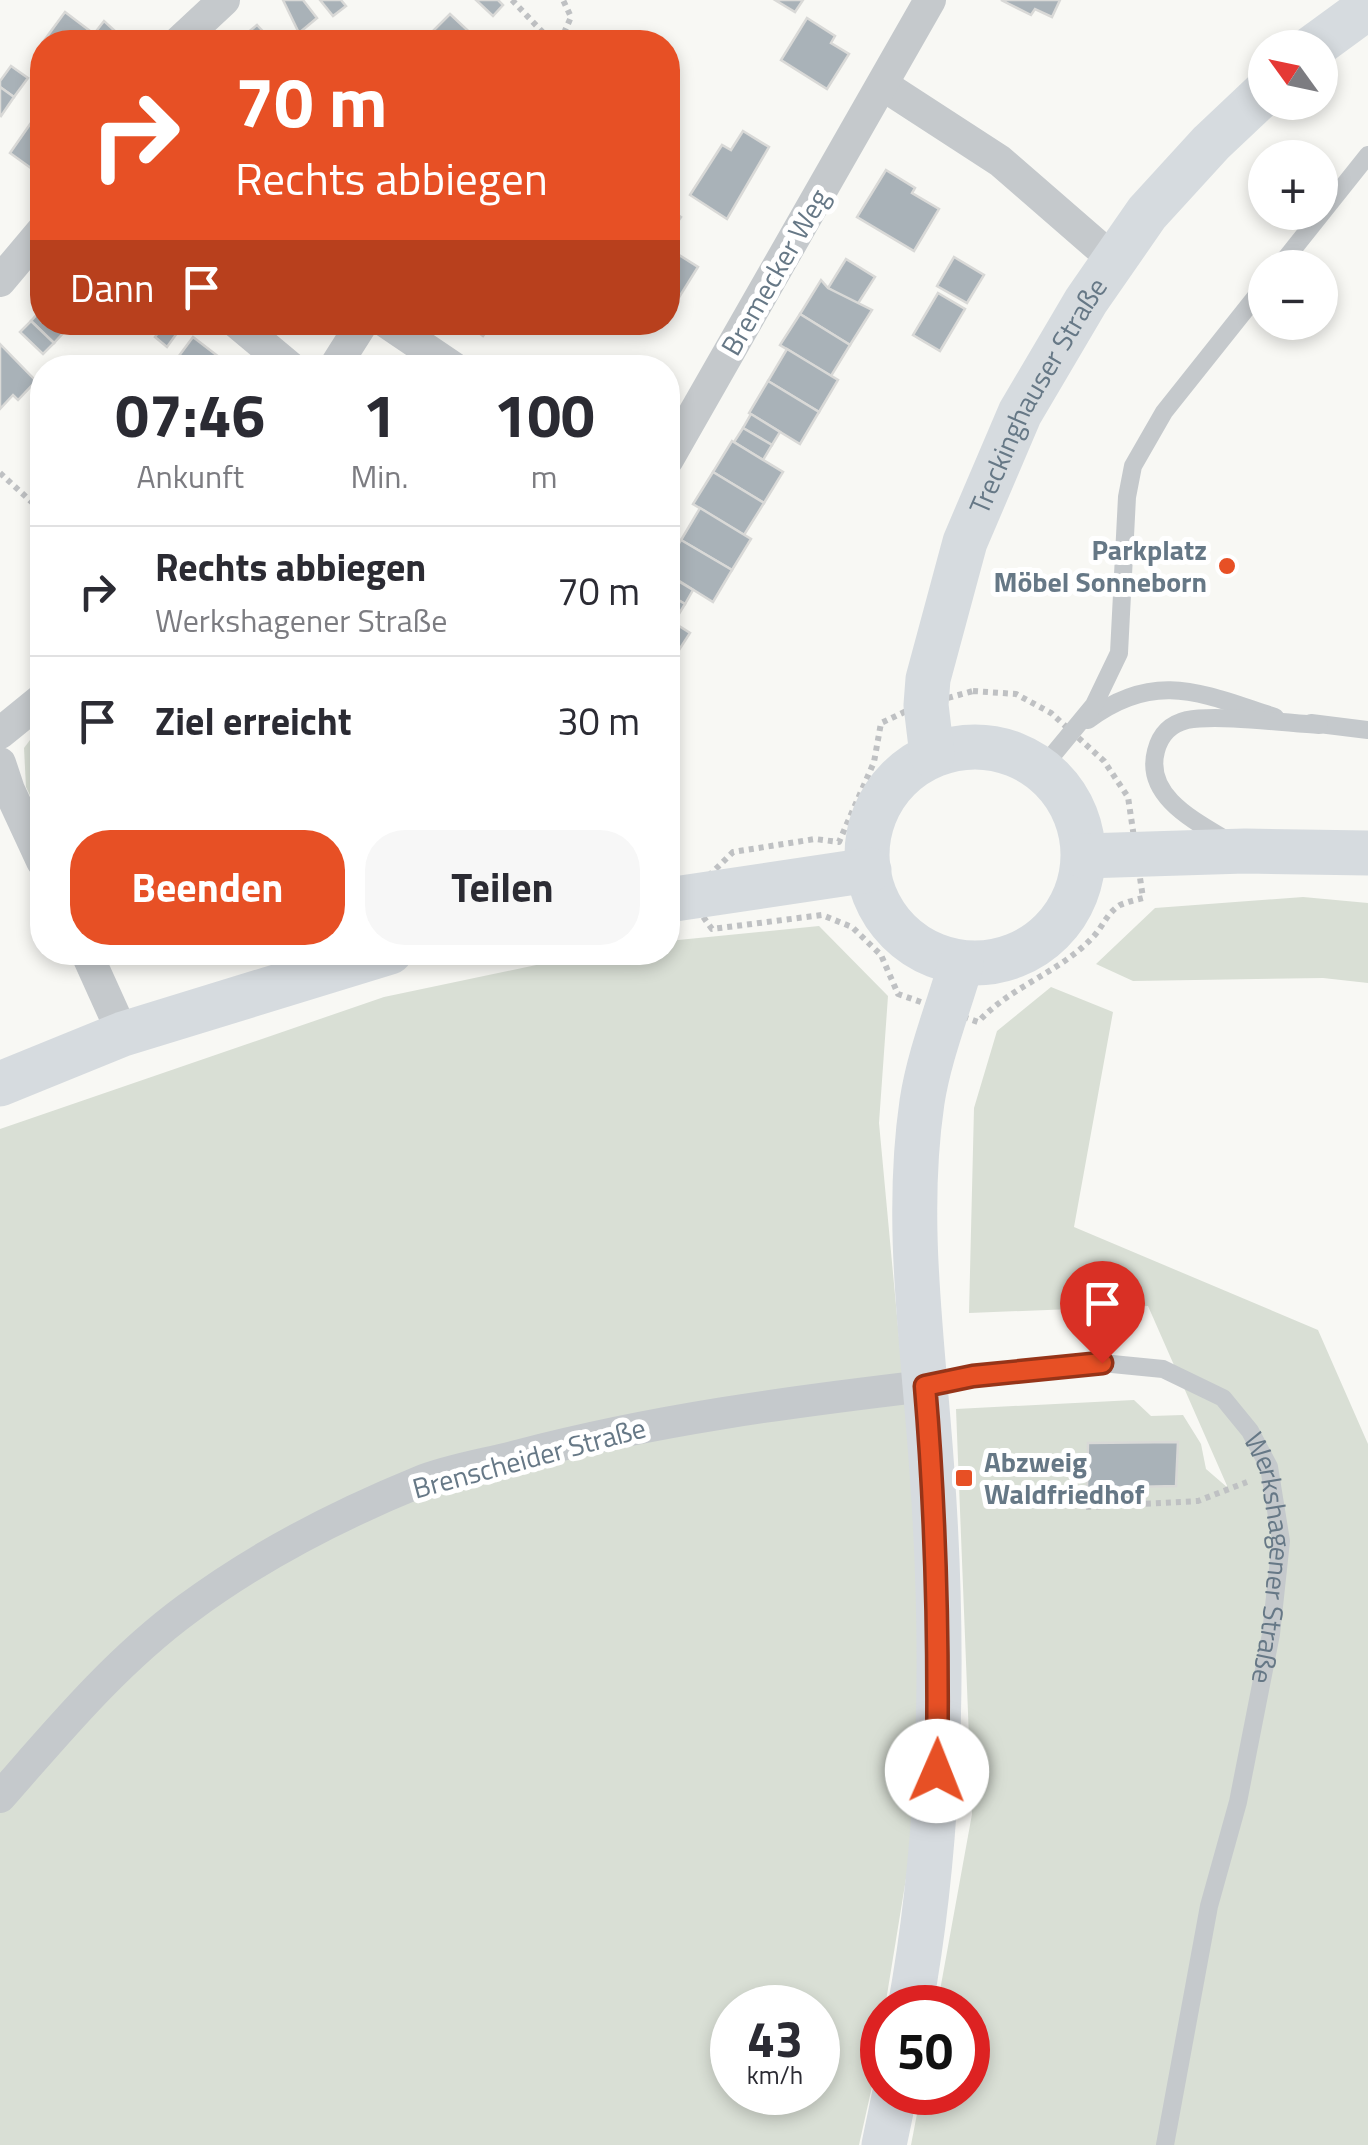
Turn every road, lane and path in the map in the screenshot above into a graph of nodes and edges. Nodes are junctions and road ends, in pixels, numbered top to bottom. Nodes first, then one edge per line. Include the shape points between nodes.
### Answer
1 (224, 0) edge
2 (512, 0) edge
3 (564, 0) edge
4 (930, 0) edge
5 (1368, 7) edge
6 (192, 30) edge
7 (541, 30) edge
8 (566, 30) edge
9 (1337, 30) edge
10 (883, 84) junction
11 (1248, 108) edge
12 (1368, 155) edge
13 (30, 245) edge
14 (1292, 250) edge
15 (1114, 260) junction
16 (0, 282) edge
17 (1248, 306) edge
18 (252, 335) edge
19 (369, 335) edge
20 (401, 335) edge
21 (276, 355) edge
22 (348, 355) edge
23 (433, 355) edge
24 (680, 438) edge
25 (0, 473) edge
26 (30, 500) edge
27 (30, 709) edge
28 (1320, 725) junction
29 (1368, 730) edge
30 (1072, 732) junction
31 (0, 733) edge
32 (932, 755) junction
33 (0, 763) edge
34 (1042, 768) junction
35 (30, 835) edge
36 (1245, 851) junction
37 (1368, 854) edge
38 (1084, 856) junction
39 (869, 870) junction
40 (680, 898) edge
41 (680, 900) edge
42 (961, 964) junction
43 (92, 965) edge
44 (348, 965) edge
45 (947, 1014) junction
46 (123, 1034) junction
47 (0, 1084) edge
48 (925, 1386) junction
49 (1269, 1467) junction
50 (1086, 1507) dead end
51 (0, 1797) edge
52 (914, 1985) edge
53 (890, 2115) edge
54 (884, 2145) edge
55 (1165, 2145) edge

1 - 6 street
2 - 7 path
3 - 8 path via 572,17
4 - 10 street, Bremecker Weg
5 - 9 main road
10 - 15 street via 1000,161
10 - 24 street, Bremecker Weg
11 - 15 main road, Treckinghauser Straße via 1147,213
12 - 14 lane
13 - 16 street
15 - 32 main road, Treckinghauser Straße via 1020,413 965,542 928,680
17 - 30 lane via 1164,412 1133,466 1120,653
18 - 21 street
19 - 22 street
20 - 23 street
25 - 26 path
27 - 31 street
28 - 29 lane
28 - 30 lane via 1172,687 1104,708
28 - 36 lane via 1193,719 1168,728 1159,740 1154,774 1160,790
30 - 34 lane
32 - 34 main road via 986,746
32 - 39 main road via 883,798 869,830
33 - 35 street
34 - 38 main road via 1074,808
36 - 37 main road
36 - 38 main road
38 - 42 main road via 1073,902 1039,944 1004,960
39 - 40 main road
39 - 42 main road via 874,896 897,931 934,956
41 - 45 path via 712,929 822,915 852,927 882,955 898,994
42 - 45 main road
43 - 46 street
44 - 46 main road
45 - 48 main road via 923,1099 916,1166
46 - 47 main road
48 - 49 lane, Werkshagener Straße via 1102,1363 1162,1369 1223,1398
48 - 51 street, Brenscheider Straße via 598,1435 422,1481 301,1537 186,1610 65,1722
48 - 52 main road via 939,1654 936,1810
49 - 50 path via 1198,1500
49 - 55 lane, Werkshagener Straße via 1281,1541 1271,1634 1238,1802 1209,1906
53 - 54 main road

